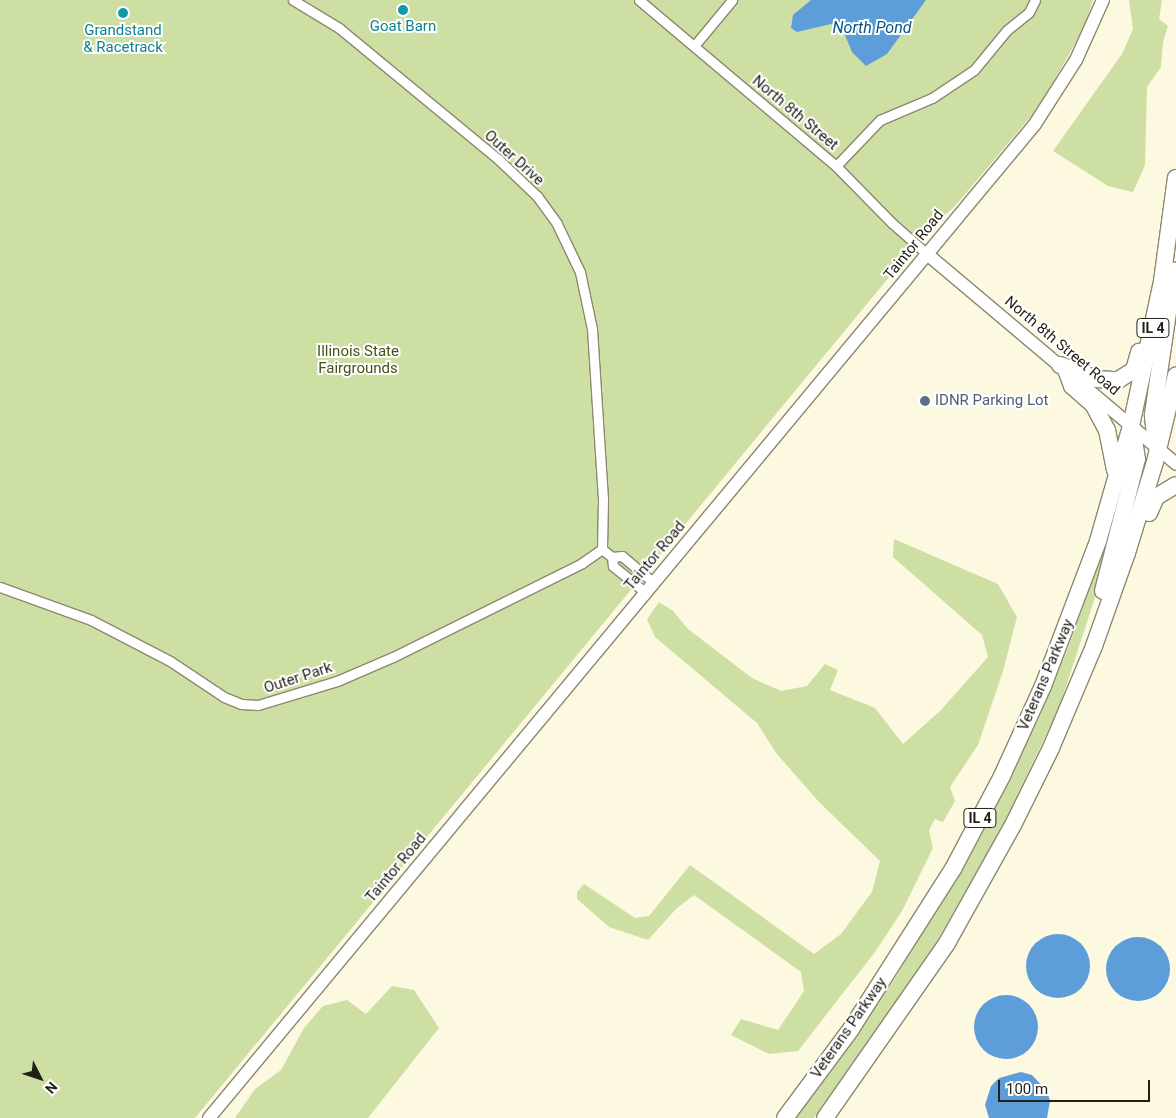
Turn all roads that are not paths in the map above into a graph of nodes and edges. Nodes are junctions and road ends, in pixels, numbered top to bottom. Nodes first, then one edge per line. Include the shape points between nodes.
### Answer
1 (293, 0) edge
2 (639, 0) edge
3 (732, 0) edge
4 (1035, 0) edge
5 (1103, 0) edge
6 (694, 46) junction
7 (836, 166) junction
8 (1176, 178) edge
9 (1175, 199) edge
10 (1170, 229) junction
11 (1176, 250) edge
12 (927, 254) junction
13 (1063, 368) junction
14 (1176, 375) edge
15 (1176, 398) edge
16 (1176, 418) edge
17 (1131, 426) junction
18 (1158, 449) junction
19 (1176, 464) edge
20 (1115, 486) junction
21 (1176, 486) edge
22 (602, 549) junction
23 (612, 557) junction
24 (654, 583) junction
25 (0, 587) edge
26 (646, 593) junction
27 (1102, 628) junction
28 (1094, 646) junction
29 (209, 1118) edge
30 (785, 1118) edge
31 (825, 1118) edge

1 - 22 street, Outer Drive via 340,28 505,165 537,196 562,232 580,272 592,329 603,500
2 - 6 street, North 8th Street
3 - 6 street
4 - 7 street via 1029,12 1007,30 974,70 932,98 880,120
5 - 12 main road, Taintor Road via 1076,60 1048,106
6 - 7 street, North 8th Street
7 - 12 street, North 8th Street
8 - 9 highway, Veterans Parkway / IL 4
9 - 10 highway, Veterans Parkway / IL 4
10 - 13 highway via 1158,256 1134,370 1124,378 1106,382
10 - 17 highway, Veterans Parkway / IL 4
11 - 18 highway via 1153,414 1153,434
12 - 13 main road, North 8th Street Road
12 - 24 main road, Taintor Road
13 - 17 main road, North 8th Street Road
13 - 20 highway via 1072,386 1093,404 1107,430 1114,450
14 - 18 highway, IL 4
15 - 16 highway
17 - 18 main road, North 8th Street Road
17 - 20 highway, Veterans Parkway / IL 4
17 - 28 highway via 1137,459 1091,633
18 - 19 main road, North 8th Street Road
18 - 27 highway, IL 4
20 - 30 highway, Veterans Parkway / IL 4 via 1066,632 1002,776 953,869 906,946 851,1029
21 - 27 highway via 1160,493 1152,502 1118,606
22 - 23 street
22 - 25 street, Outer Park via 582,563 393,657 337,681 258,705 241,704 224,697 170,661 92,620
23 - 24 street via 622,556
23 - 26 street via 613,566
24 - 26 main road, Taintor Road
26 - 29 main road, Taintor Road
27 - 28 highway, IL 4
28 - 31 highway, IL 4 via 1047,757 986,875 921,984

